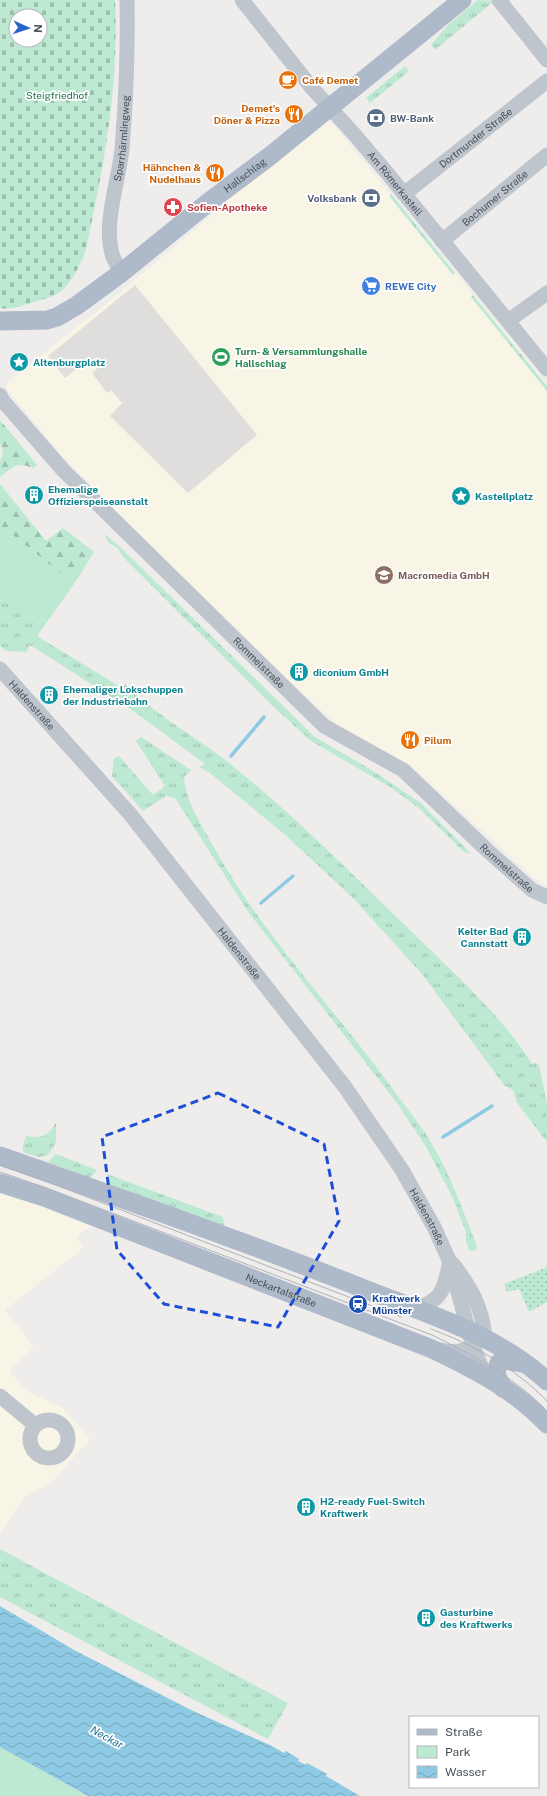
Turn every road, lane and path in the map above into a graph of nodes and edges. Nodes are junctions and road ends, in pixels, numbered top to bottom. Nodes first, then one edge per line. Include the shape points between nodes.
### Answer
1 (126, 0) edge
2 (242, 0) edge
3 (462, 0) edge
4 (499, 0) edge
5 (547, 60) edge
6 (547, 81) edge
7 (329, 106) junction
8 (547, 155) edge
9 (404, 194) junction
10 (442, 241) junction
11 (121, 273) junction
12 (547, 293) edge
13 (7, 321) edge
14 (508, 321) junction
15 (547, 369) edge
16 (0, 395) edge
17 (0, 669) edge
18 (547, 896) edge
19 (0, 1156) edge
20 (0, 1183) edge
21 (449, 1260) junction
22 (414, 1309) junction
23 (475, 1338) junction
24 (432, 1350) junction
25 (528, 1364) junction
26 (485, 1376) junction
27 (547, 1381) edge
28 (503, 1388) junction
29 (0, 1396) edge
30 (547, 1424) edge
31 (35, 1425) dead end

1 - 11 street, Sparrhärmlingweg via 128,34 122,148 110,234 113,257
2 - 7 street, Am Römerkastell
3 - 7 main road, Hallschlag
4 - 5 street
6 - 9 street, Dortmunder Straße
7 - 9 street, Am Römerkastell
7 - 11 main road, Hallschlag via 270,156
8 - 10 street, Bochumer Straße
9 - 10 street, Am Römerkastell
10 - 14 street, Am Römerkastell
11 - 13 main road, Hallschlag via 57,317 33,321
12 - 14 street
14 - 15 street, Am Römerkastell
16 - 18 street, Rommelstraße via 63,470 324,726 403,770 532,890
17 - 21 street, Haldenstraße via 130,814 345,1087 402,1170
19 - 22 main road via 317,1270
20 - 24 main road, Neckartalstraße via 44,1197
21 - 22 street via 445,1283 434,1301
21 - 23 street, Haldenstraße
22 - 23 main road
23 - 24 street via 464,1351
23 - 25 main road
23 - 26 street, Haldenstraße
24 - 26 main road, Neckartalstraße
25 - 27 main road
25 - 28 main road via 506,1360 500,1363 496,1370
26 - 28 main road, Neckartalstraße
28 - 30 main road, Neckartalstraße
29 - 31 street

